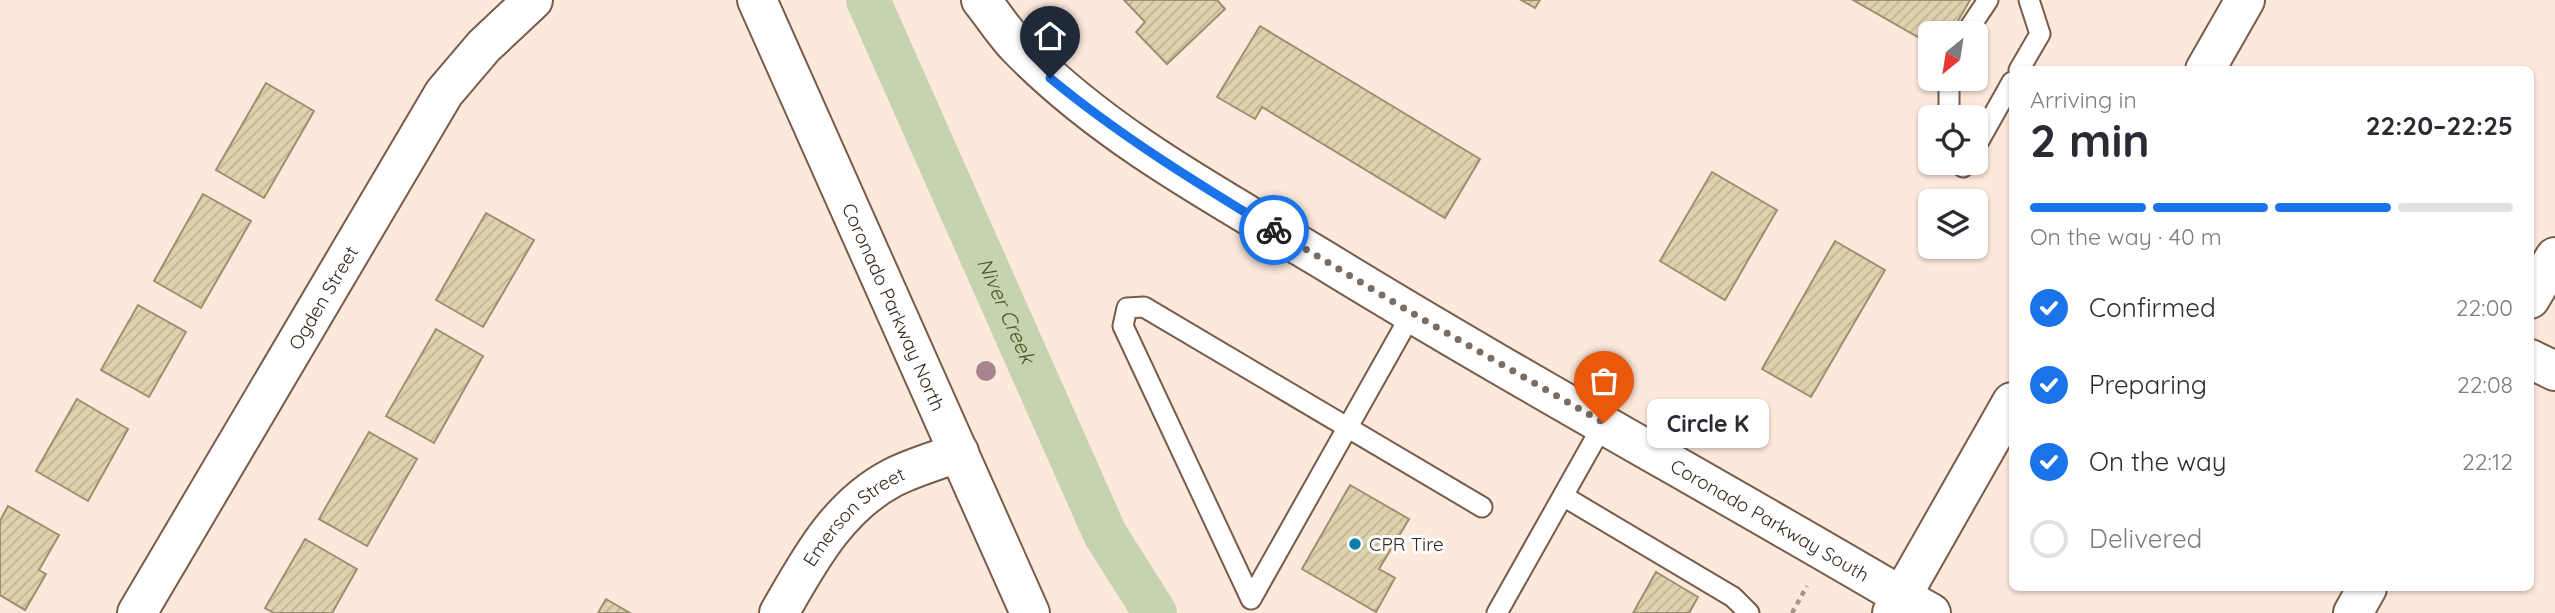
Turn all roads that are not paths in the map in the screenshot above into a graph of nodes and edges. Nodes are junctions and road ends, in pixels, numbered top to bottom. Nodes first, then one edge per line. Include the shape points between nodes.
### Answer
1 (533, 0) edge
2 (757, 0) edge
3 (981, 0) edge
4 (1988, 0) edge
5 (2245, 0) edge
6 (2027, 2) edge
7 (1974, 21) edge
8 (2021, 66) edge
9 (2207, 66) edge
10 (2009, 87) edge
11 (1988, 125) edge
12 (2555, 257) edge
13 (2534, 292) edge
14 (1412, 313) junction
15 (2534, 361) edge
16 (2555, 371) edge
17 (2009, 408) edge
18 (1604, 423) junction
19 (1347, 428) junction
20 (958, 452) junction
21 (1563, 496) junction
22 (1482, 507) dead end
23 (2365, 591) edge
24 (1908, 607) edge
25 (137, 613) edge
26 (779, 613) edge
27 (1030, 613) edge
28 (1496, 613) edge
29 (1749, 613) edge
30 (2353, 613) edge

1 - 25 street, Ogden Street via 484,46 444,93
2 - 20 street, Coronado Parkway North
3 - 14 street, Coronado Parkway South via 1016,45 1092,113 1201,186
4 - 7 lane
5 - 9 street
6 - 8 lane via 2040,34
10 - 11 lane
12 - 13 street
14 - 18 street, Coronado Parkway South
14 - 19 lane
15 - 16 street
17 - 24 street
18 - 21 lane
18 - 24 street, Coronado Parkway South
19 - 19 lane via 1144,307 1127,308 1123,326 1251,599
19 - 22 lane
20 - 26 street, Emerson Street via 894,477 861,497 821,541
20 - 27 street, Coronado Parkway North
21 - 28 lane
21 - 29 lane via 1733,597
23 - 30 street

